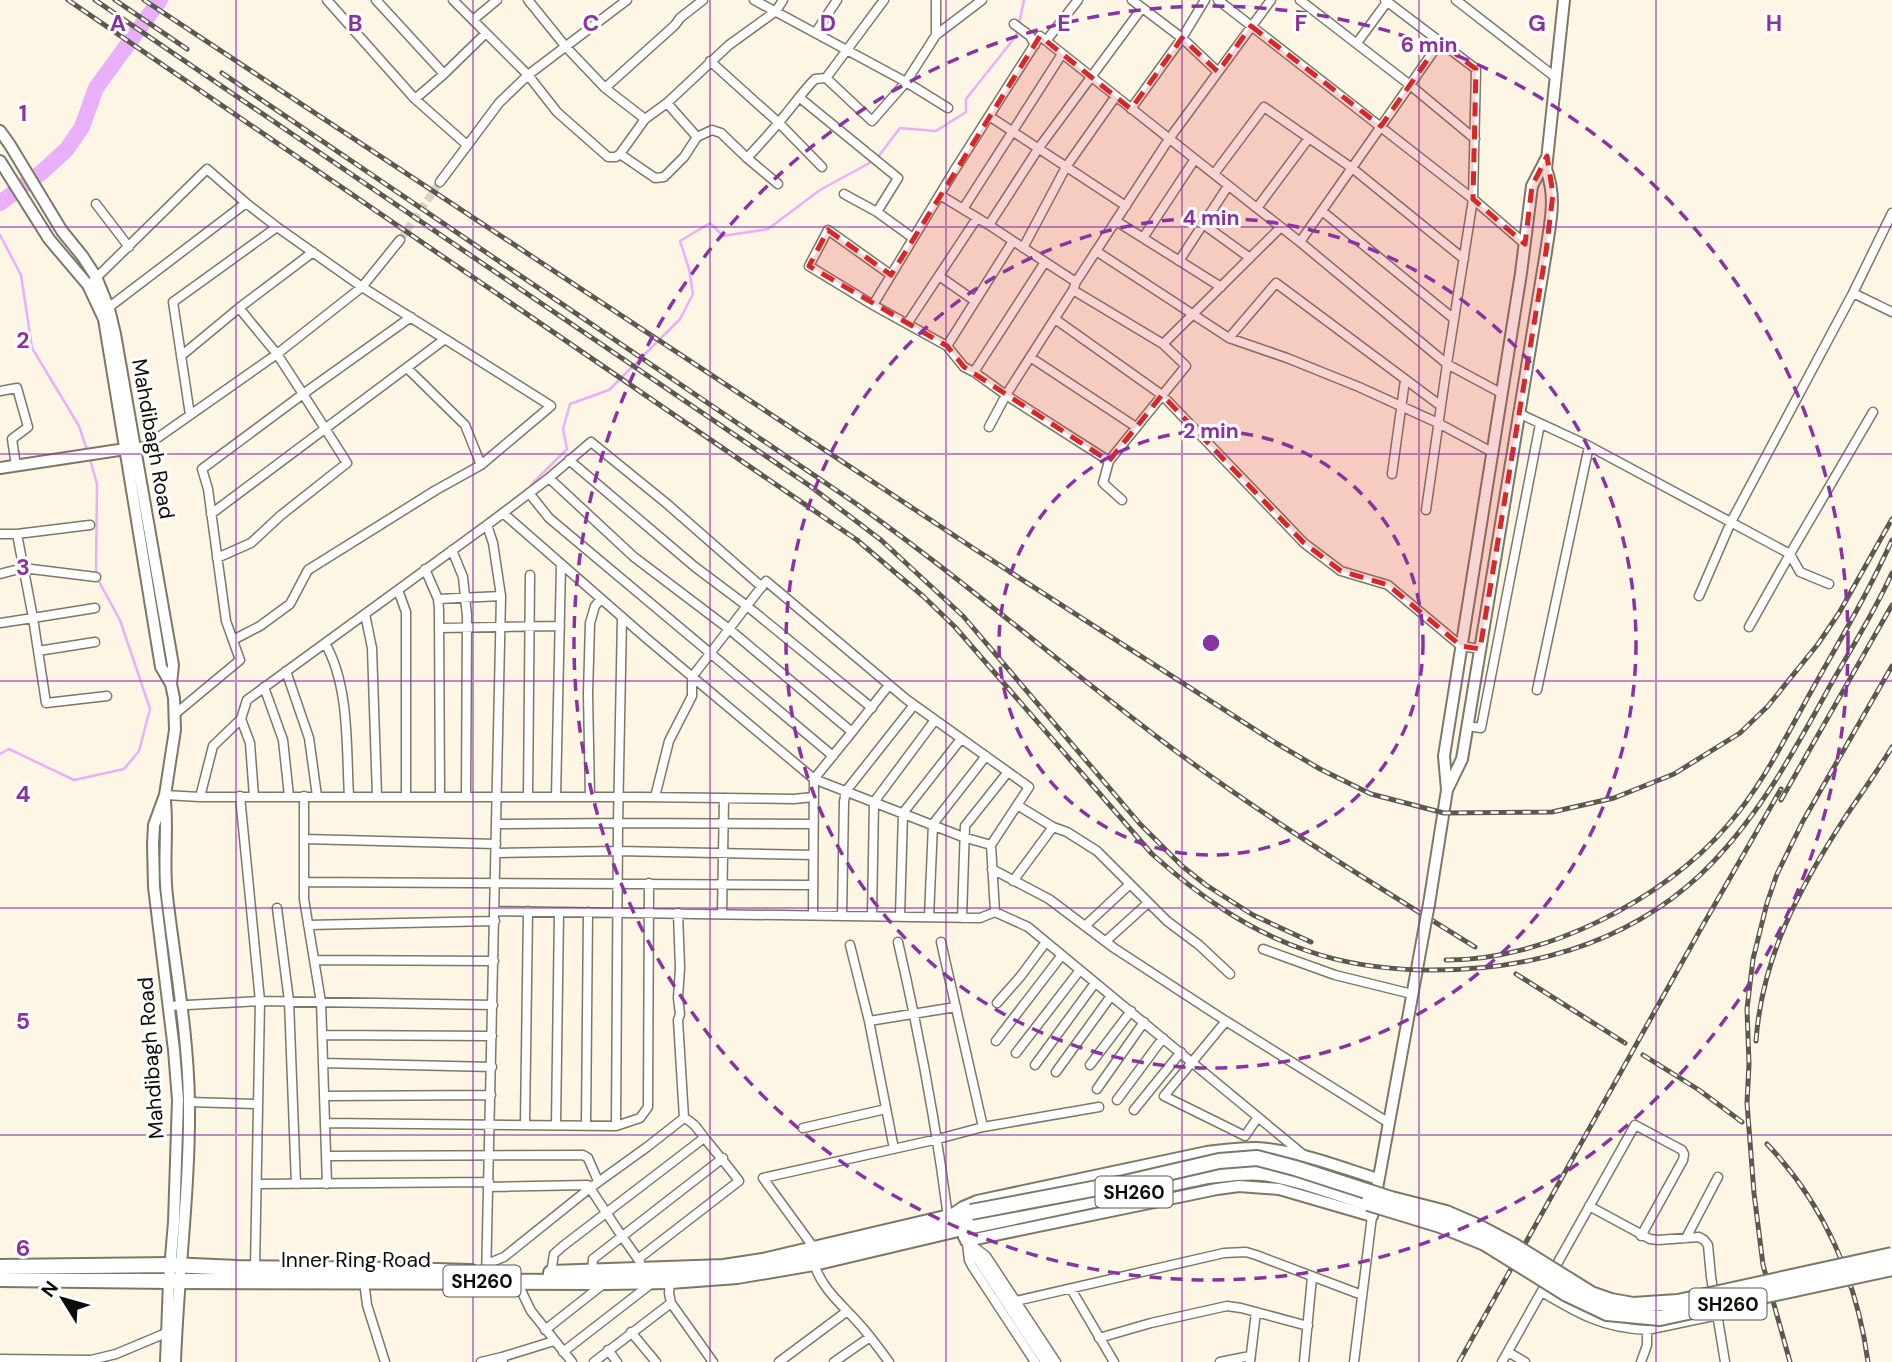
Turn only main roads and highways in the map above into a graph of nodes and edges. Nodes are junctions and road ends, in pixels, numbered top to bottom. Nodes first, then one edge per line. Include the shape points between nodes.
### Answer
1 (967, 1227) junction
2 (814, 1255) junction
3 (1892, 1255) edge
4 (0, 1267) edge
5 (1892, 1268) edge
6 (647, 1270) junction
7 (487, 1273) junction
8 (0, 1279) edge

1 - 2 highway, Inner Ring Road / SH260
1 - 2 highway, Inner Ring Road via 948,1217
1 - 3 highway, bridge via 1124,1183 1219,1161 1257,1158 1446,1213 1495,1236 1591,1294 1633,1305 1678,1302
1 - 5 highway, SH260, bridge via 1240,1172 1297,1180 1440,1225 1485,1243 1607,1313 1660,1318
2 - 6 highway, Inner Ring Road via 724,1267
2 - 6 highway, Inner Ring Road / SH260 via 737,1276 670,1281
4 - 7 highway, Inner Ring Road via 175,1265
6 - 7 highway, Inner Ring Road
6 - 7 highway, Inner Ring Road / SH260 via 606,1282 517,1282
7 - 8 highway, Inner Ring Road / SH260 via 364,1280

